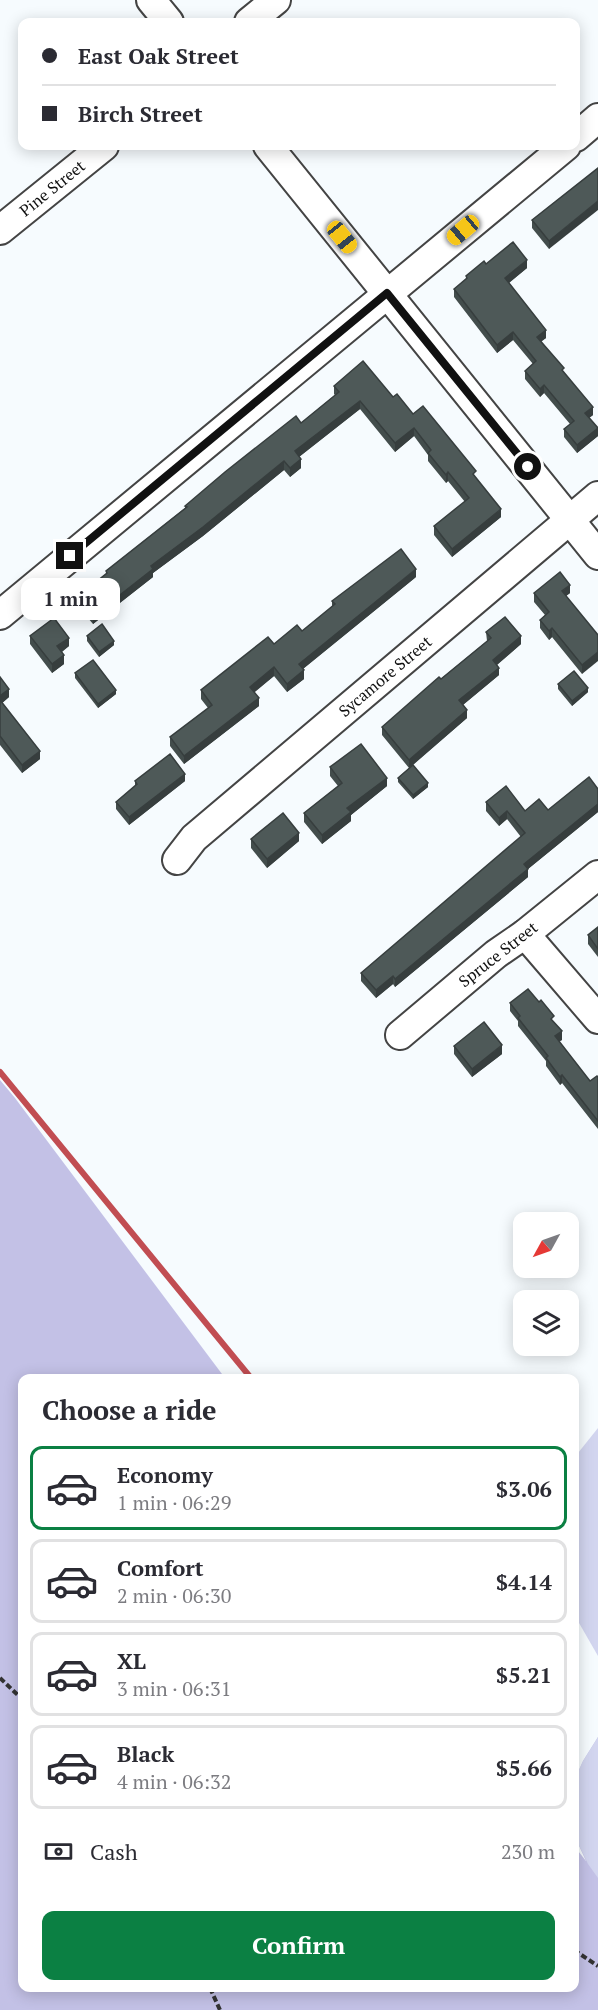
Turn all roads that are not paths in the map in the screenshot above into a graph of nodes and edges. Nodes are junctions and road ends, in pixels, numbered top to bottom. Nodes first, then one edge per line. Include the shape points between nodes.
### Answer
1 (151, 0) edge
2 (276, 0) edge
3 (166, 18) edge
4 (254, 18) edge
5 (598, 118) edge
6 (580, 134) edge
7 (99, 150) edge
8 (271, 150) edge
9 (561, 150) edge
10 (0, 230) edge
11 (387, 293) junction
12 (598, 496) edge
13 (570, 519) junction
14 (598, 555) edge
15 (0, 615) edge
16 (177, 860) dead end
17 (598, 875) edge
18 (525, 934) junction
19 (598, 1019) edge
20 (400, 1035) dead end

1 - 3 street
2 - 4 street
5 - 6 street
7 - 10 street, Pine Street
8 - 11 street
9 - 11 street
11 - 13 street
11 - 15 street
12 - 13 street, Sycamore Street
13 - 14 street
13 - 16 street, Sycamore Street via 194,838
17 - 18 street, Spruce Street
18 - 19 street
18 - 20 street, Spruce Street

